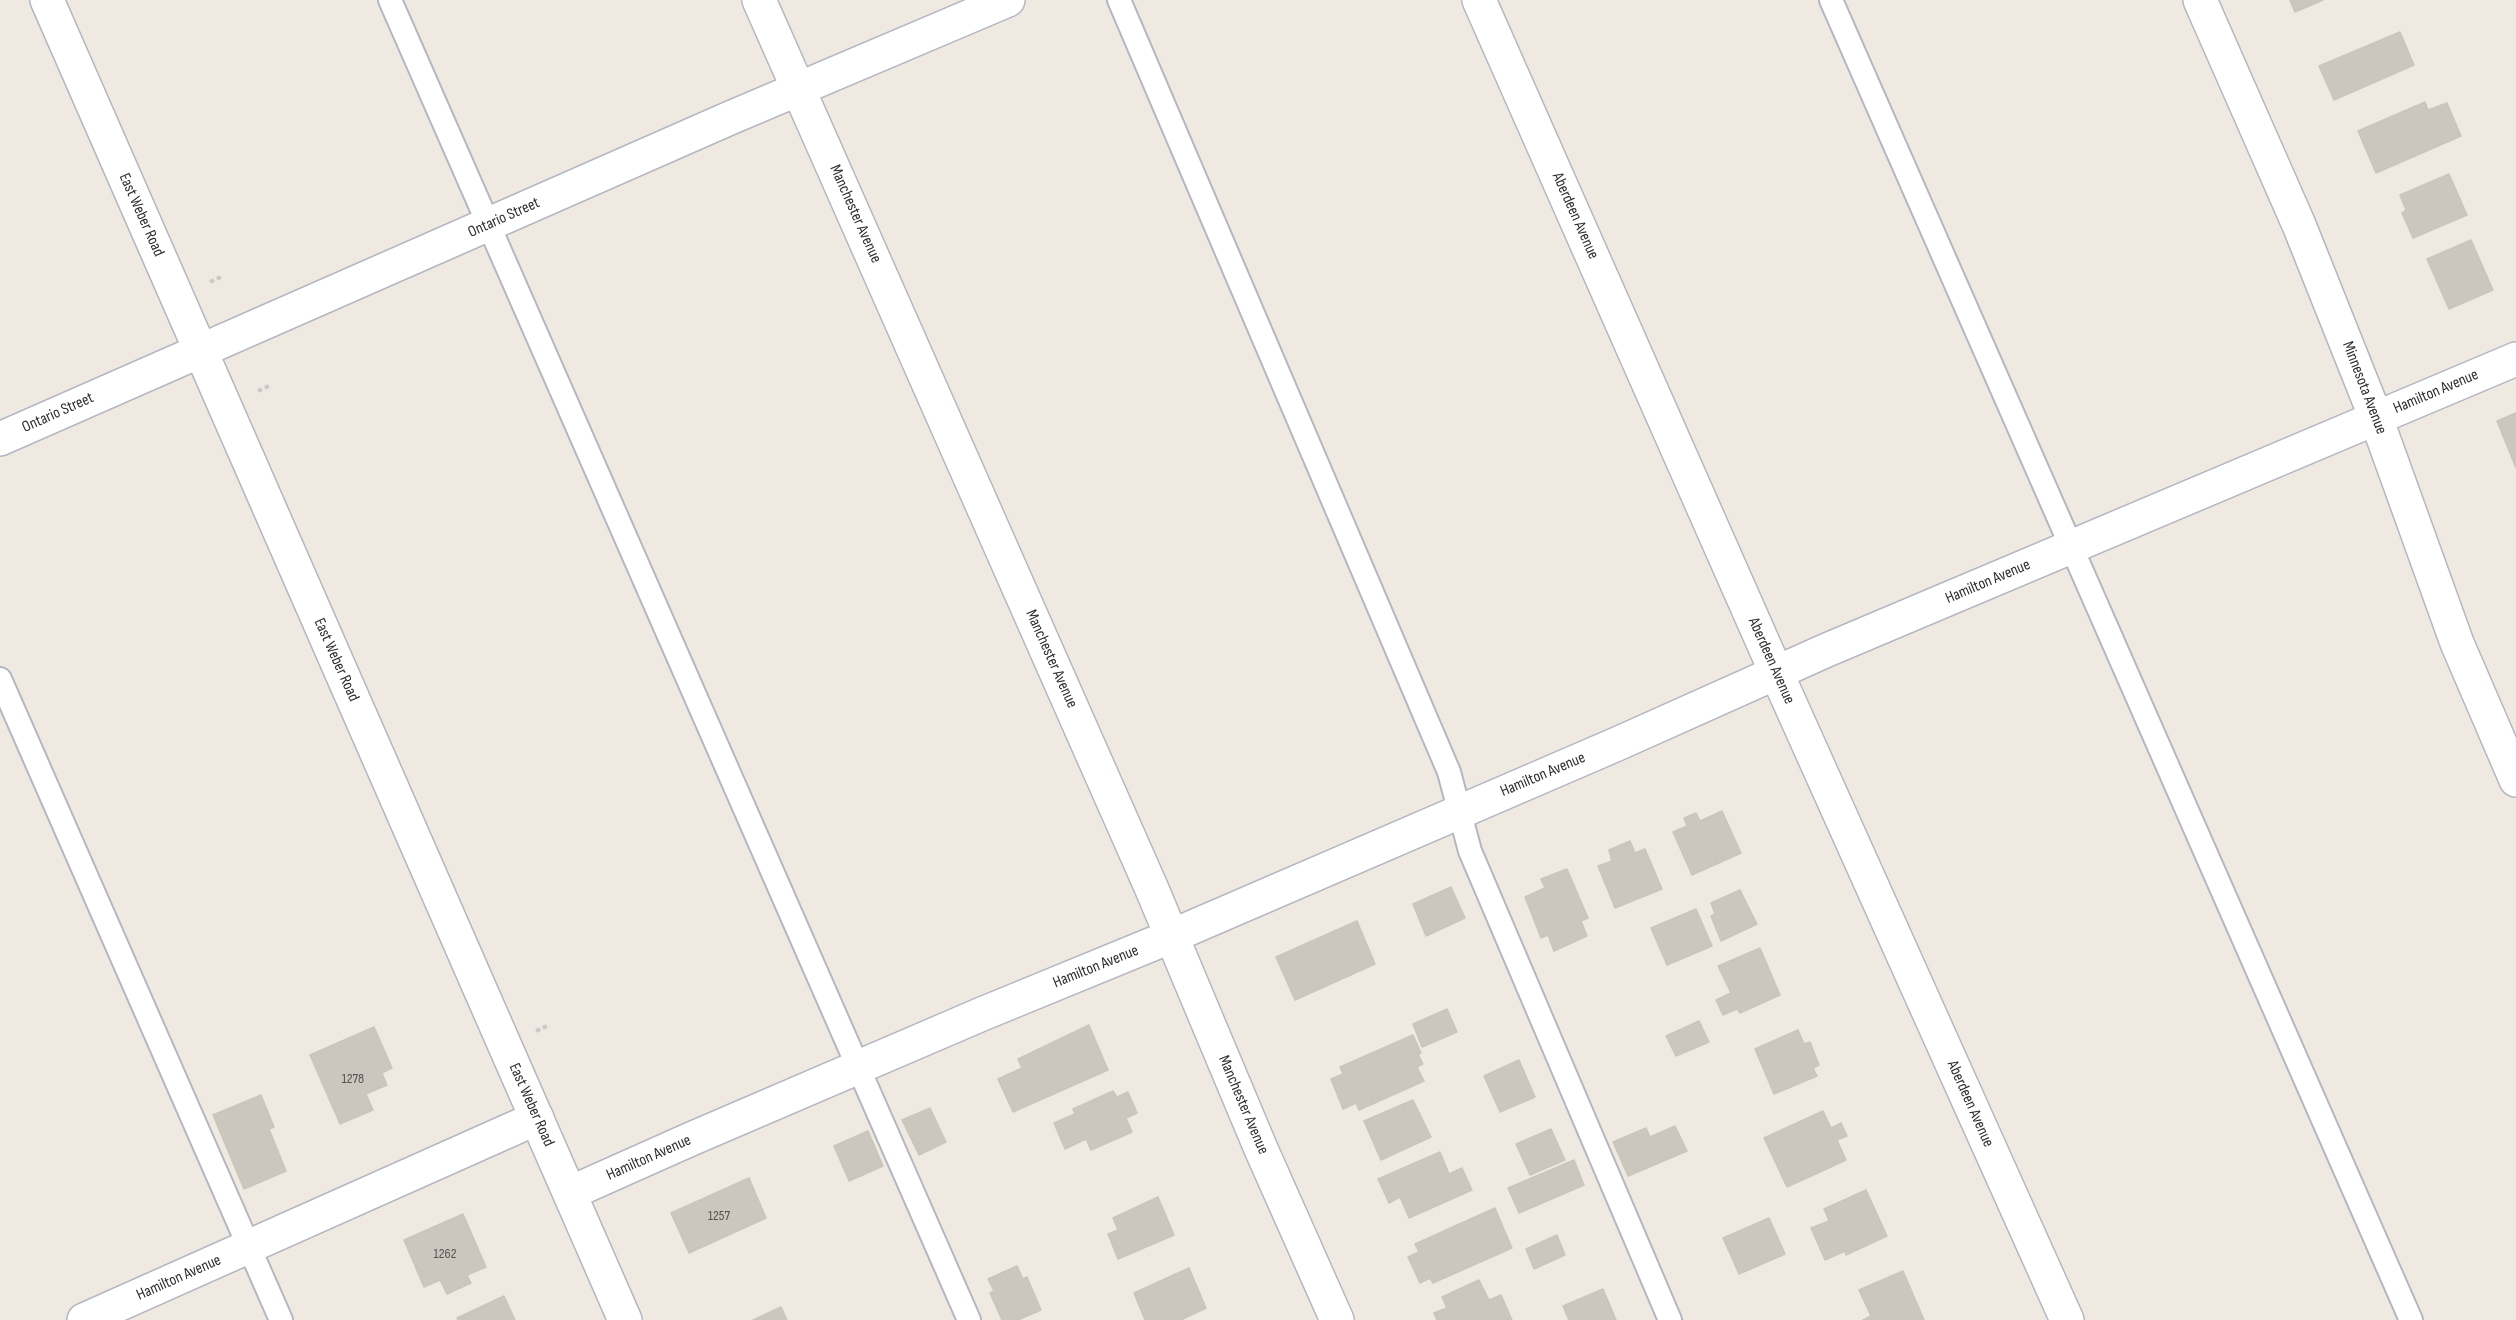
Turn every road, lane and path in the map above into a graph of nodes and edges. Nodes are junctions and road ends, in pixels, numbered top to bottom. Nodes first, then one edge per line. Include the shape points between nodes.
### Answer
1 (47, 0) edge
2 (390, 0) edge
3 (759, 0) edge
4 (1008, 0) edge
5 (1119, 0) edge
6 (1479, 0) edge
7 (1831, 0) edge
8 (2200, 0) edge
9 (798, 89) junction
10 (489, 225) junction
11 (200, 350) junction
12 (2516, 359) edge
13 (2376, 418) junction
14 (0, 439) edge
15 (2072, 546) junction
16 (1776, 672) junction
17 (0, 679) edge
18 (2516, 780) edge
19 (1459, 811) junction
20 (1172, 936) junction
21 (858, 1067) junction
22 (537, 1118) junction
23 (570, 1193) junction
24 (249, 1247) junction
25 (84, 1320) edge
26 (281, 1320) edge
27 (625, 1320) edge
28 (969, 1320) edge
29 (1337, 1320) edge
30 (1670, 1320) edge
31 (2067, 1320) edge
32 (2411, 1320) edge

1 - 11 street, East Weber Road
2 - 10 lane
3 - 9 street, Manchester Avenue
4 - 9 street, Ontario Street
5 - 19 lane via 1449,772
6 - 16 street, Aberdeen Avenue
7 - 15 lane
8 - 13 street, Minnesota Avenue via 2299,225
9 - 10 street, Ontario Street
9 - 20 street, Manchester Avenue
10 - 11 street, Ontario Street
10 - 21 lane
11 - 14 street, Ontario Street
11 - 22 street, East Weber Road
12 - 13 street, Hamilton Avenue
13 - 15 street, Hamilton Avenue
13 - 18 street, Minnesota Avenue via 2457,643
15 - 16 street, Hamilton Avenue
15 - 32 lane
16 - 19 street, Hamilton Avenue
16 - 31 street, Aberdeen Avenue
17 - 24 lane
19 - 20 street, Hamilton Avenue
19 - 30 lane via 1470,851
20 - 21 street, Hamilton Avenue
20 - 29 street, Manchester Avenue
21 - 23 street, Hamilton Avenue
21 - 28 lane
22 - 23 street, East Weber Road
22 - 24 street, Hamilton Avenue
23 - 27 street, East Weber Road
24 - 25 street, Hamilton Avenue
24 - 26 lane

